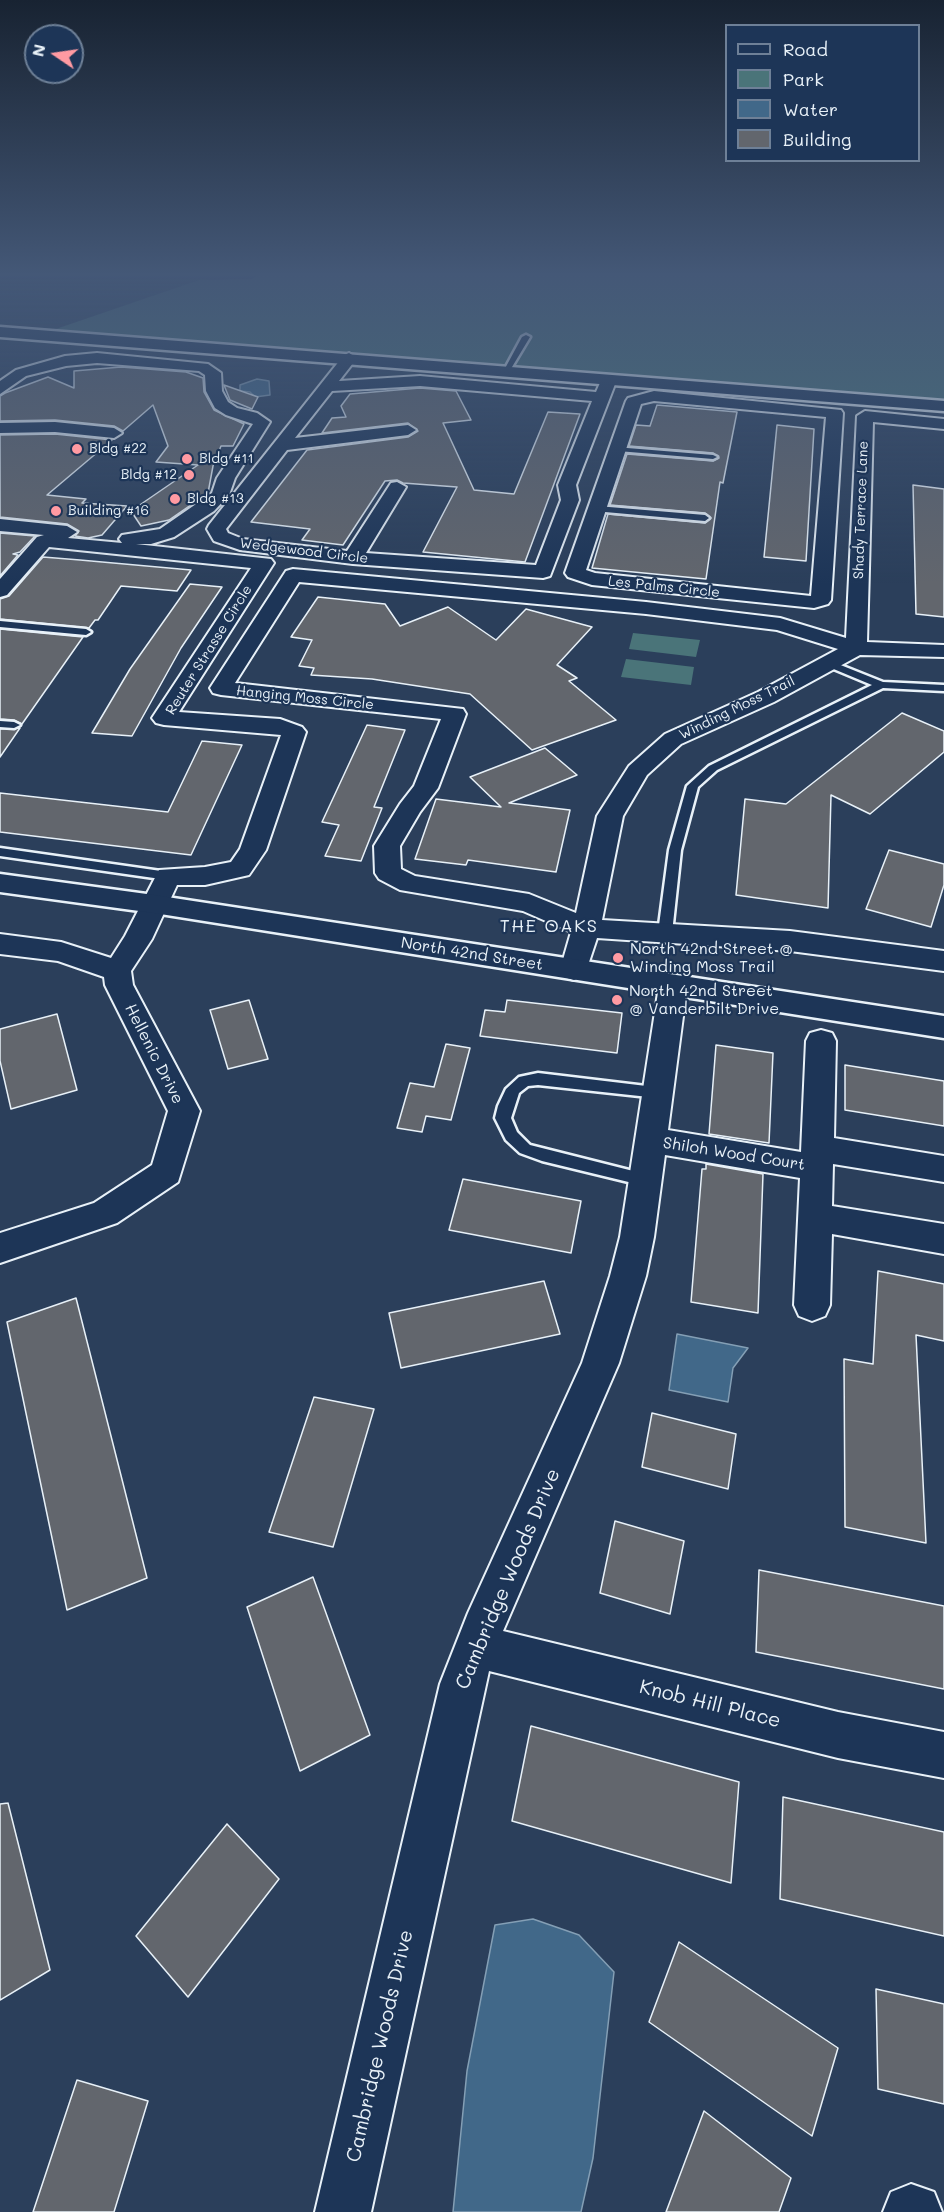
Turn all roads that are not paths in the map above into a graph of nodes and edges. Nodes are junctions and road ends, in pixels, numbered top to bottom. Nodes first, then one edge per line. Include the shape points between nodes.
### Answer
1 (15, 377) edge
2 (213, 377) edge
3 (336, 377) edge
4 (583, 377) edge
5 (609, 379) junction
6 (329, 387) junction
7 (0, 389) edge
8 (708, 393) junction
9 (601, 396) junction
10 (836, 405) junction
11 (944, 406) edge
12 (944, 424) edge
13 (0, 428) edge
14 (408, 430) dead end
15 (114, 433) dead end
16 (283, 445) junction
17 (618, 448) junction
18 (713, 457) dead end
19 (396, 487) dead end
20 (597, 509) junction
21 (705, 518) dead end
22 (0, 525) edge
23 (353, 558) junction
24 (543, 572) junction
25 (574, 573) junction
26 (0, 591) edge
27 (0, 624) edge
28 (86, 632) dead end
29 (856, 648) junction
30 (944, 651) edge
31 (828, 663) junction
32 (881, 685) junction
33 (944, 688) edge
34 (0, 724) edge
35 (14, 725) dead end
36 (0, 852) edge
37 (168, 876) junction
38 (0, 883) edge
39 (154, 904) junction
40 (586, 928) junction
41 (665, 933) junction
42 (0, 945) edge
43 (944, 961) edge
44 (574, 970) junction
45 (117, 971) junction
46 (673, 986) junction
47 (944, 1027) edge
48 (821, 1041) dead end
49 (658, 1092) junction
50 (817, 1158) junction
51 (648, 1160) junction
52 (944, 1168) edge
53 (814, 1217) junction
54 (944, 1239) edge
55 (0, 1248) edge
56 (812, 1305) dead end
57 (477, 1646) junction
58 (944, 1755) edge
59 (343, 2212) edge

1 - 7 street
2 - 22 street via 214,392 221,405 262,422 226,478 220,495 207,507 167,533 134,539
3 - 6 street, Wedgewood Circle
4 - 5 street
5 - 8 street
5 - 9 street
6 - 9 street via 420,381
6 - 16 street, Wedgewood Circle
8 - 10 street
8 - 17 street via 634,400
9 - 24 street via 567,484 570,500
10 - 11 street
10 - 25 street, Les Palms Circle via 821,600 592,579
12 - 29 street, Shady Terrace Lane via 865,416
13 - 15 street via 55,427
14 - 16 street
16 - 23 street, Wedgewood Circle via 216,529 221,537 240,544
17 - 18 lane
17 - 20 street
19 - 23 street
20 - 21 lane
20 - 25 street
23 - 24 street, Wedgewood Circle
24 - 25 street, Wedgewood Circle
26 - 37 street, Reuter Strasse Circle via 44,541 264,563 164,718 280,726 294,732 253,850 240,868 205,876
27 - 28 lane
29 - 30 street
29 - 31 street, Winding Moss Trail
29 - 40 street, Hanging Moss Circle via 780,624 293,576 221,688 455,714 426,788 387,846 388,873 409,884 529,903
31 - 32 lane
31 - 40 street, Winding Moss Trail via 766,697 673,739 638,771 610,816
32 - 33 lane
32 - 41 lane via 713,768 693,786 675,850
34 - 35 lane
36 - 37 lane
37 - 39 street
38 - 39 street, North 42nd Street
39 - 44 street, North 42nd Street
39 - 45 street
40 - 41 street
40 - 44 street, Winding Moss Trail
41 - 43 street via 790,941
42 - 45 street via 61,952
44 - 46 street, North 42nd Street
45 - 55 street, Hellenic Drive via 119,986 184,1112 166,1173 105,1213
46 - 47 street, North 42nd Street
46 - 49 street, Cambridge Woods Drive
48 - 50 street, Shiloh Wood Court
49 - 51 street, Cambridge Woods Drive
49 - 51 lane via 537,1079 524,1081 513,1089 503,1118 511,1136 525,1149 542,1155
50 - 51 street, Shiloh Wood Court
50 - 52 street, Shiloh Wood Court
50 - 53 street, Shiloh Wood Court
51 - 57 street, Cambridge Woods Drive via 628,1276 600,1363
53 - 54 street
53 - 56 street, Shiloh Wood Court
57 - 58 street, Knob Hill Place via 838,1735
57 - 59 street, Cambridge Woods Drive via 452,1725

